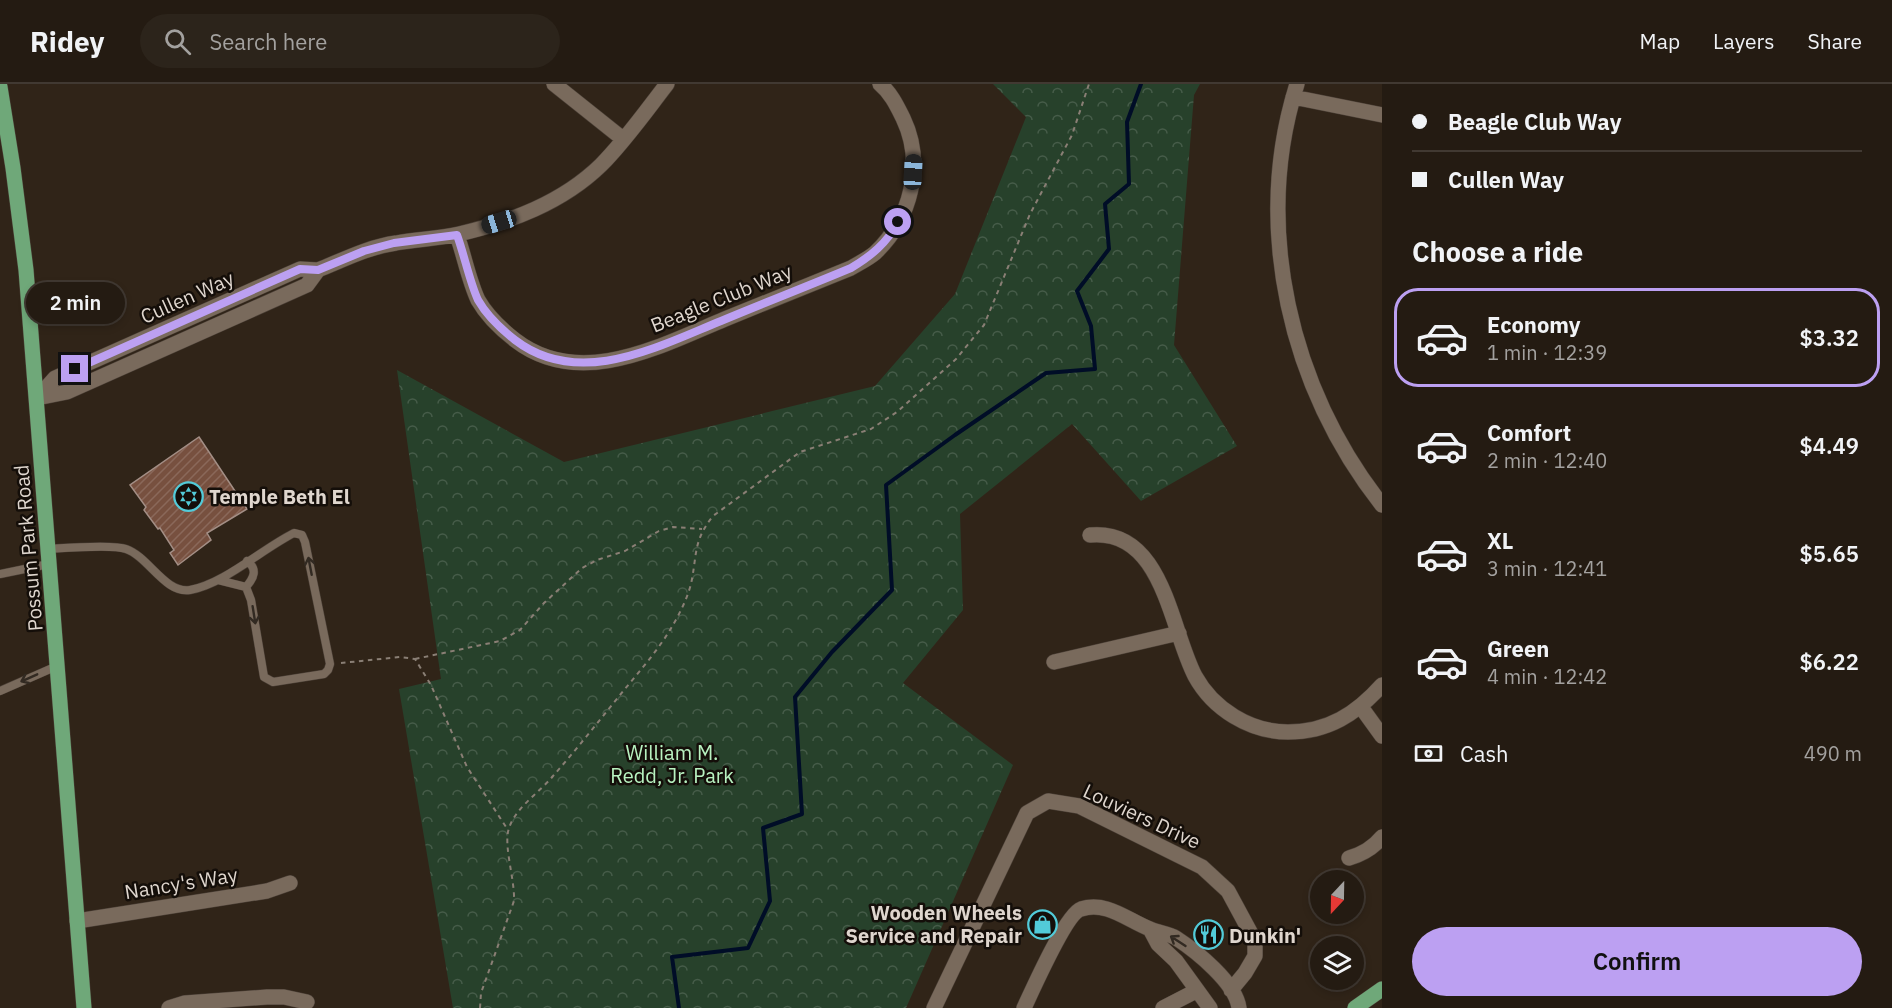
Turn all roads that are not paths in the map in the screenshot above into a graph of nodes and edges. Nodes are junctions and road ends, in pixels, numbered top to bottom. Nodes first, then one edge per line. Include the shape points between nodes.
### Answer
1 (554, 84) edge
2 (667, 84) edge
3 (880, 84) edge
4 (0, 87) edge
5 (1295, 91) edge
6 (1382, 115) edge
7 (623, 139) junction
8 (457, 235) junction
9 (37, 399) junction
10 (1382, 505) edge
11 (1090, 535) dead end
12 (49, 556) junction
13 (247, 561) junction
14 (0, 574) edge
15 (218, 580) junction
16 (246, 587) junction
17 (1179, 633) junction
18 (1054, 662) dead end
19 (58, 666) junction
20 (1382, 685) edge
21 (0, 691) edge
22 (1361, 707) junction
23 (1382, 736) edge
24 (1382, 837) edge
25 (1349, 858) dead end
26 (290, 883) dead end
27 (77, 921) junction
28 (1150, 929) junction
29 (1382, 989) edge
30 (1231, 990) junction
31 (1196, 991) junction
32 (307, 1002) dead end
33 (84, 1008) edge
34 (169, 1008) edge
35 (934, 1008) edge
36 (1024, 1008) edge
37 (1163, 1008) edge
38 (1210, 1008) edge
39 (1239, 1008) edge
40 (1355, 1008) edge

1 - 7 street
2 - 7 street, Cullen Way
3 - 8 street, Beagle Club Way via 897,105 910,133 914,160 913,185 892,234 873,254 851,268 643,352 576,364 524,347 498,327 478,300
4 - 9 main road, Possum Park Road via 21,220
5 - 6 street
5 - 10 street via 1284,140 1279,194 1281,252 1290,310 1298,346 1318,399 1347,456
7 - 8 street, Cullen Way via 601,165 550,203
8 - 9 street, Cullen Way via 364,251 318,270 307,285 67,392
9 - 12 main road, Possum Park Road
11 - 17 street via 1109,535 1141,554 1160,581
12 - 14 lane
12 - 15 lane via 125,548 181,590
12 - 19 main road, Possum Park Road
13 - 15 lane
13 - 16 lane via 255,572
16 -> 13 lane via 264,677 273,682 324,674 330,664 302,535 294,533
15 - 16 lane
17 - 18 street
17 - 22 street via 1203,689 1224,710 1253,726 1282,732 1313,730 1343,719
19 -> 21 lane
19 - 27 main road, Possum Park Road
20 - 22 street
22 - 23 street
24 - 25 street via 1376,845
26 - 27 street, Nancy's Way via 267,891
27 - 33 main road, Possum Park Road
30 -> 28 street via 1203,959 1174,937
28 - 31 street
28 - 36 street via 1107,908 1081,909 1062,931
29 - 40 main road
30 - 35 street, Louviers Drive via 1254,956 1255,941 1228,891 1202,867 1079,806 1048,801 1027,813
30 - 39 street
31 - 37 street
31 - 38 street
32 - 34 street via 267,997 185,1003

